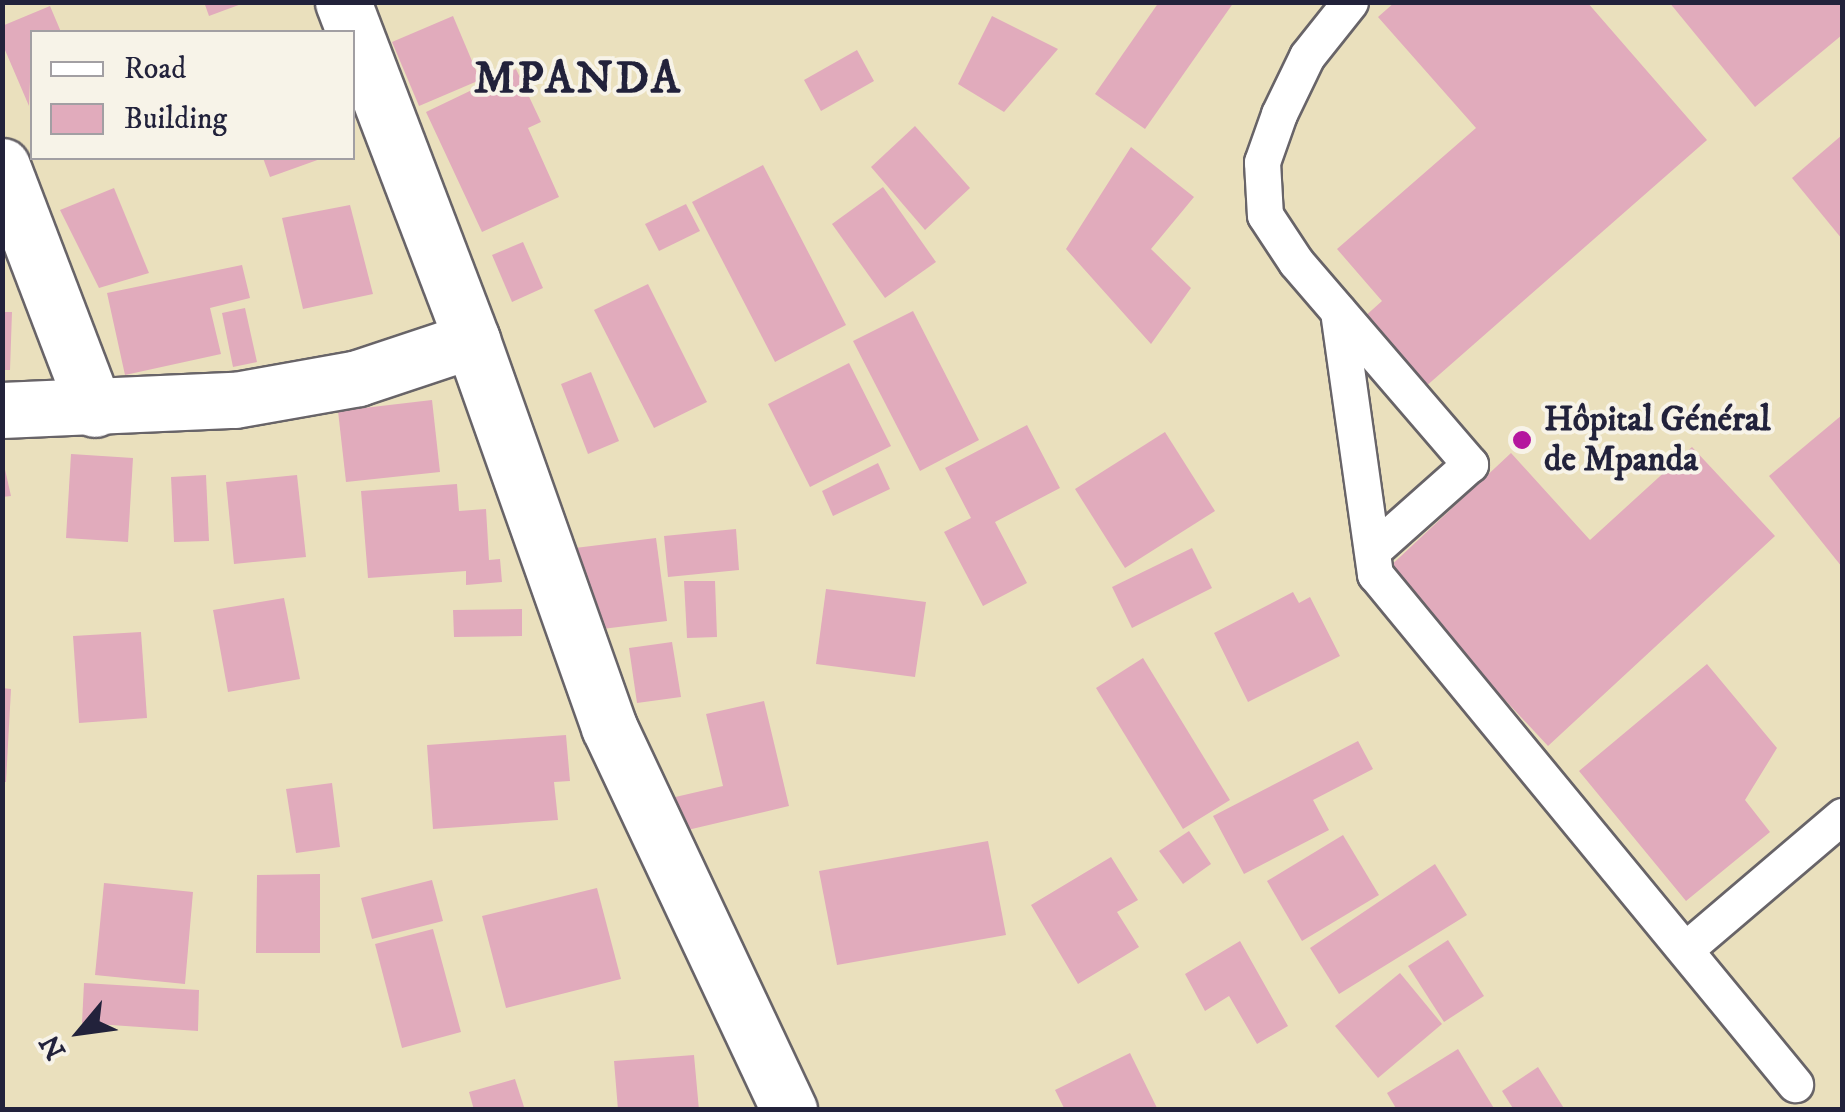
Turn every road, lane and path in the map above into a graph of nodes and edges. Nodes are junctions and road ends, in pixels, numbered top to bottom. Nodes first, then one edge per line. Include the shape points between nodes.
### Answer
1 (342, 2) edge
2 (1350, 2) edge
3 (353, 30) edge
4 (355, 36) edge
5 (2, 166) edge
6 (1338, 311) junction
7 (472, 340) junction
8 (95, 409) junction
9 (2, 410) edge
10 (1373, 550) junction
11 (1842, 816) edge
12 (1688, 948) junction
13 (1795, 1084) dead end
14 (788, 1110) edge

1 - 3 street
2 - 6 lane via 1307,56 1279,114 1260,190 1276,234
4 - 7 street
5 - 8 street
6 - 10 lane
6 - 10 lane via 1470,464
7 - 8 street via 358,378 236,400
7 - 14 street via 608,727
8 - 9 street
10 - 12 lane via 1375,574 1392,598
11 - 12 lane
12 - 13 lane

